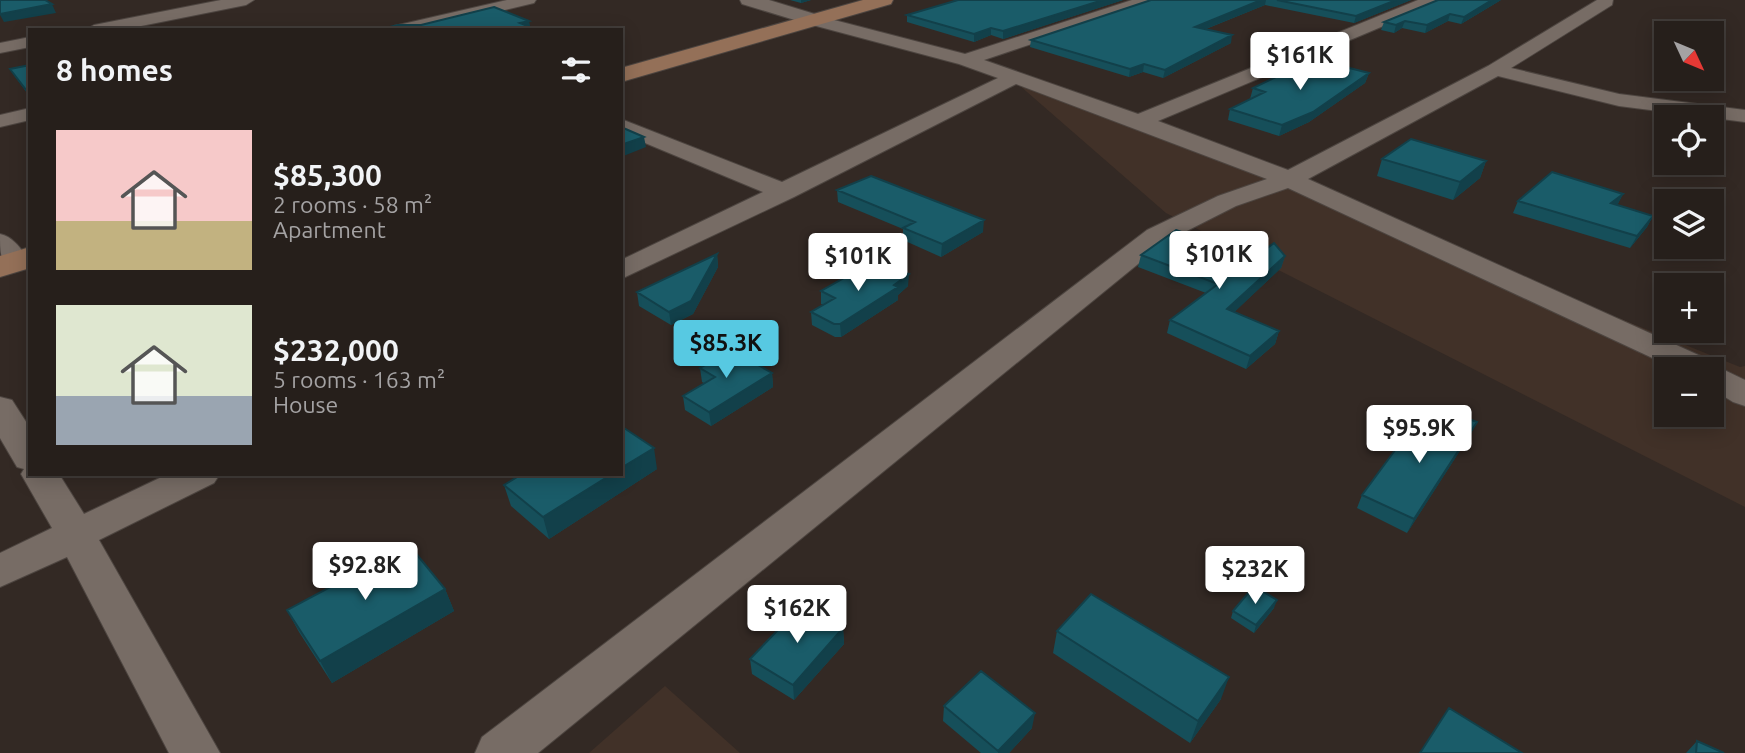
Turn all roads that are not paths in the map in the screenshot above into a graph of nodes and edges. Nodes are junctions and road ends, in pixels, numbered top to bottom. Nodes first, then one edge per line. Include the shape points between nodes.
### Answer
1 (246, 0) edge
2 (528, 0) edge
3 (749, 0) edge
4 (858, 0) edge
5 (884, 0) edge
6 (1148, 0) edge
7 (1433, 0) edge
8 (1605, 0) edge
9 (805, 17) junction
10 (104, 28) edge
11 (409, 28) edge
12 (28, 42) edge
13 (0, 48) edge
14 (966, 60) junction
15 (623, 66) edge
16 (1495, 69) junction
17 (623, 74) edge
18 (1016, 77) junction
19 (28, 114) edge
20 (1745, 117) edge
21 (0, 121) edge
22 (1139, 121) junction
23 (623, 126) edge
24 (1289, 179) junction
25 (785, 192) junction
26 (623, 270) edge
27 (1676, 357) edge
28 (1724, 382) edge
29 (1745, 395) edge
30 (0, 408) edge
31 (28, 455) edge
32 (41, 476) edge
33 (197, 476) edge
34 (76, 535) junction
35 (0, 571) edge
36 (195, 753) edge
37 (500, 753) edge

1 - 10 street
2 - 11 street
3 - 9 street
4 - 9 main road
5 - 9 main road
6 - 14 street
7 - 22 street
8 - 16 street
9 - 14 street
9 - 15 main road
9 - 17 main road
12 - 13 street
14 - 18 street
16 - 20 street via 1619,100
16 - 24 street
18 - 22 street
18 - 25 street
19 - 21 street
22 - 24 street
23 - 25 street
24 - 27 street
24 - 37 street via 1227,201 1156,236
25 - 26 street
28 - 29 street
30 - 31 street
32 - 34 street
33 - 34 street
34 - 35 street
34 - 36 street

